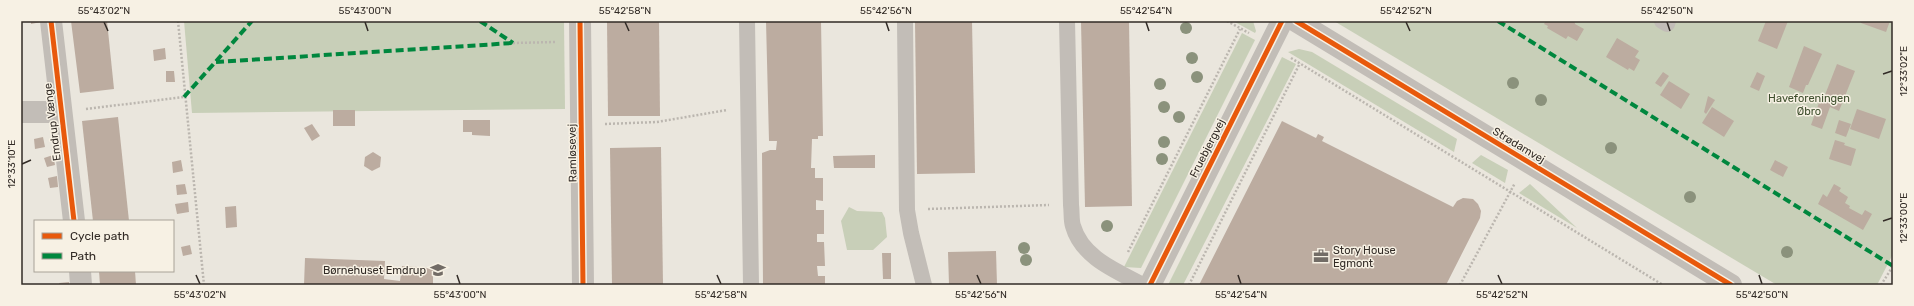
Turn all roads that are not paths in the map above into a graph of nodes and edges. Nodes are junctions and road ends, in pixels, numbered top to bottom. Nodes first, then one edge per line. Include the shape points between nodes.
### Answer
1 (51, 21) edge
2 (580, 21) edge
3 (747, 21) edge
4 (905, 21) edge
5 (1067, 21) edge
6 (1282, 21) edge
7 (1296, 21) edge
8 (1662, 21) edge
9 (1668, 21) edge
10 (21, 112) edge
11 (61, 112) junction
12 (74, 220) edge
13 (80, 272) edge
14 (82, 285) edge
15 (583, 285) edge
16 (751, 285) edge
17 (924, 285) edge
18 (1143, 285) edge
19 (1150, 285) edge
20 (1731, 285) edge

1 - 11 street, Emdrup Vænge
2 - 15 street, Ramløsevej
3 - 16 lane
4 - 17 lane via 907,210
5 - 18 lane via 1073,226 1082,245 1102,262
6 - 19 street, Fruebjergvej
7 - 20 street, Strødamvej
8 - 9 lane via 1667,24
10 - 11 street, Emdrup Vænge
11 - 12 street, Emdrup Vænge
13 - 14 street

